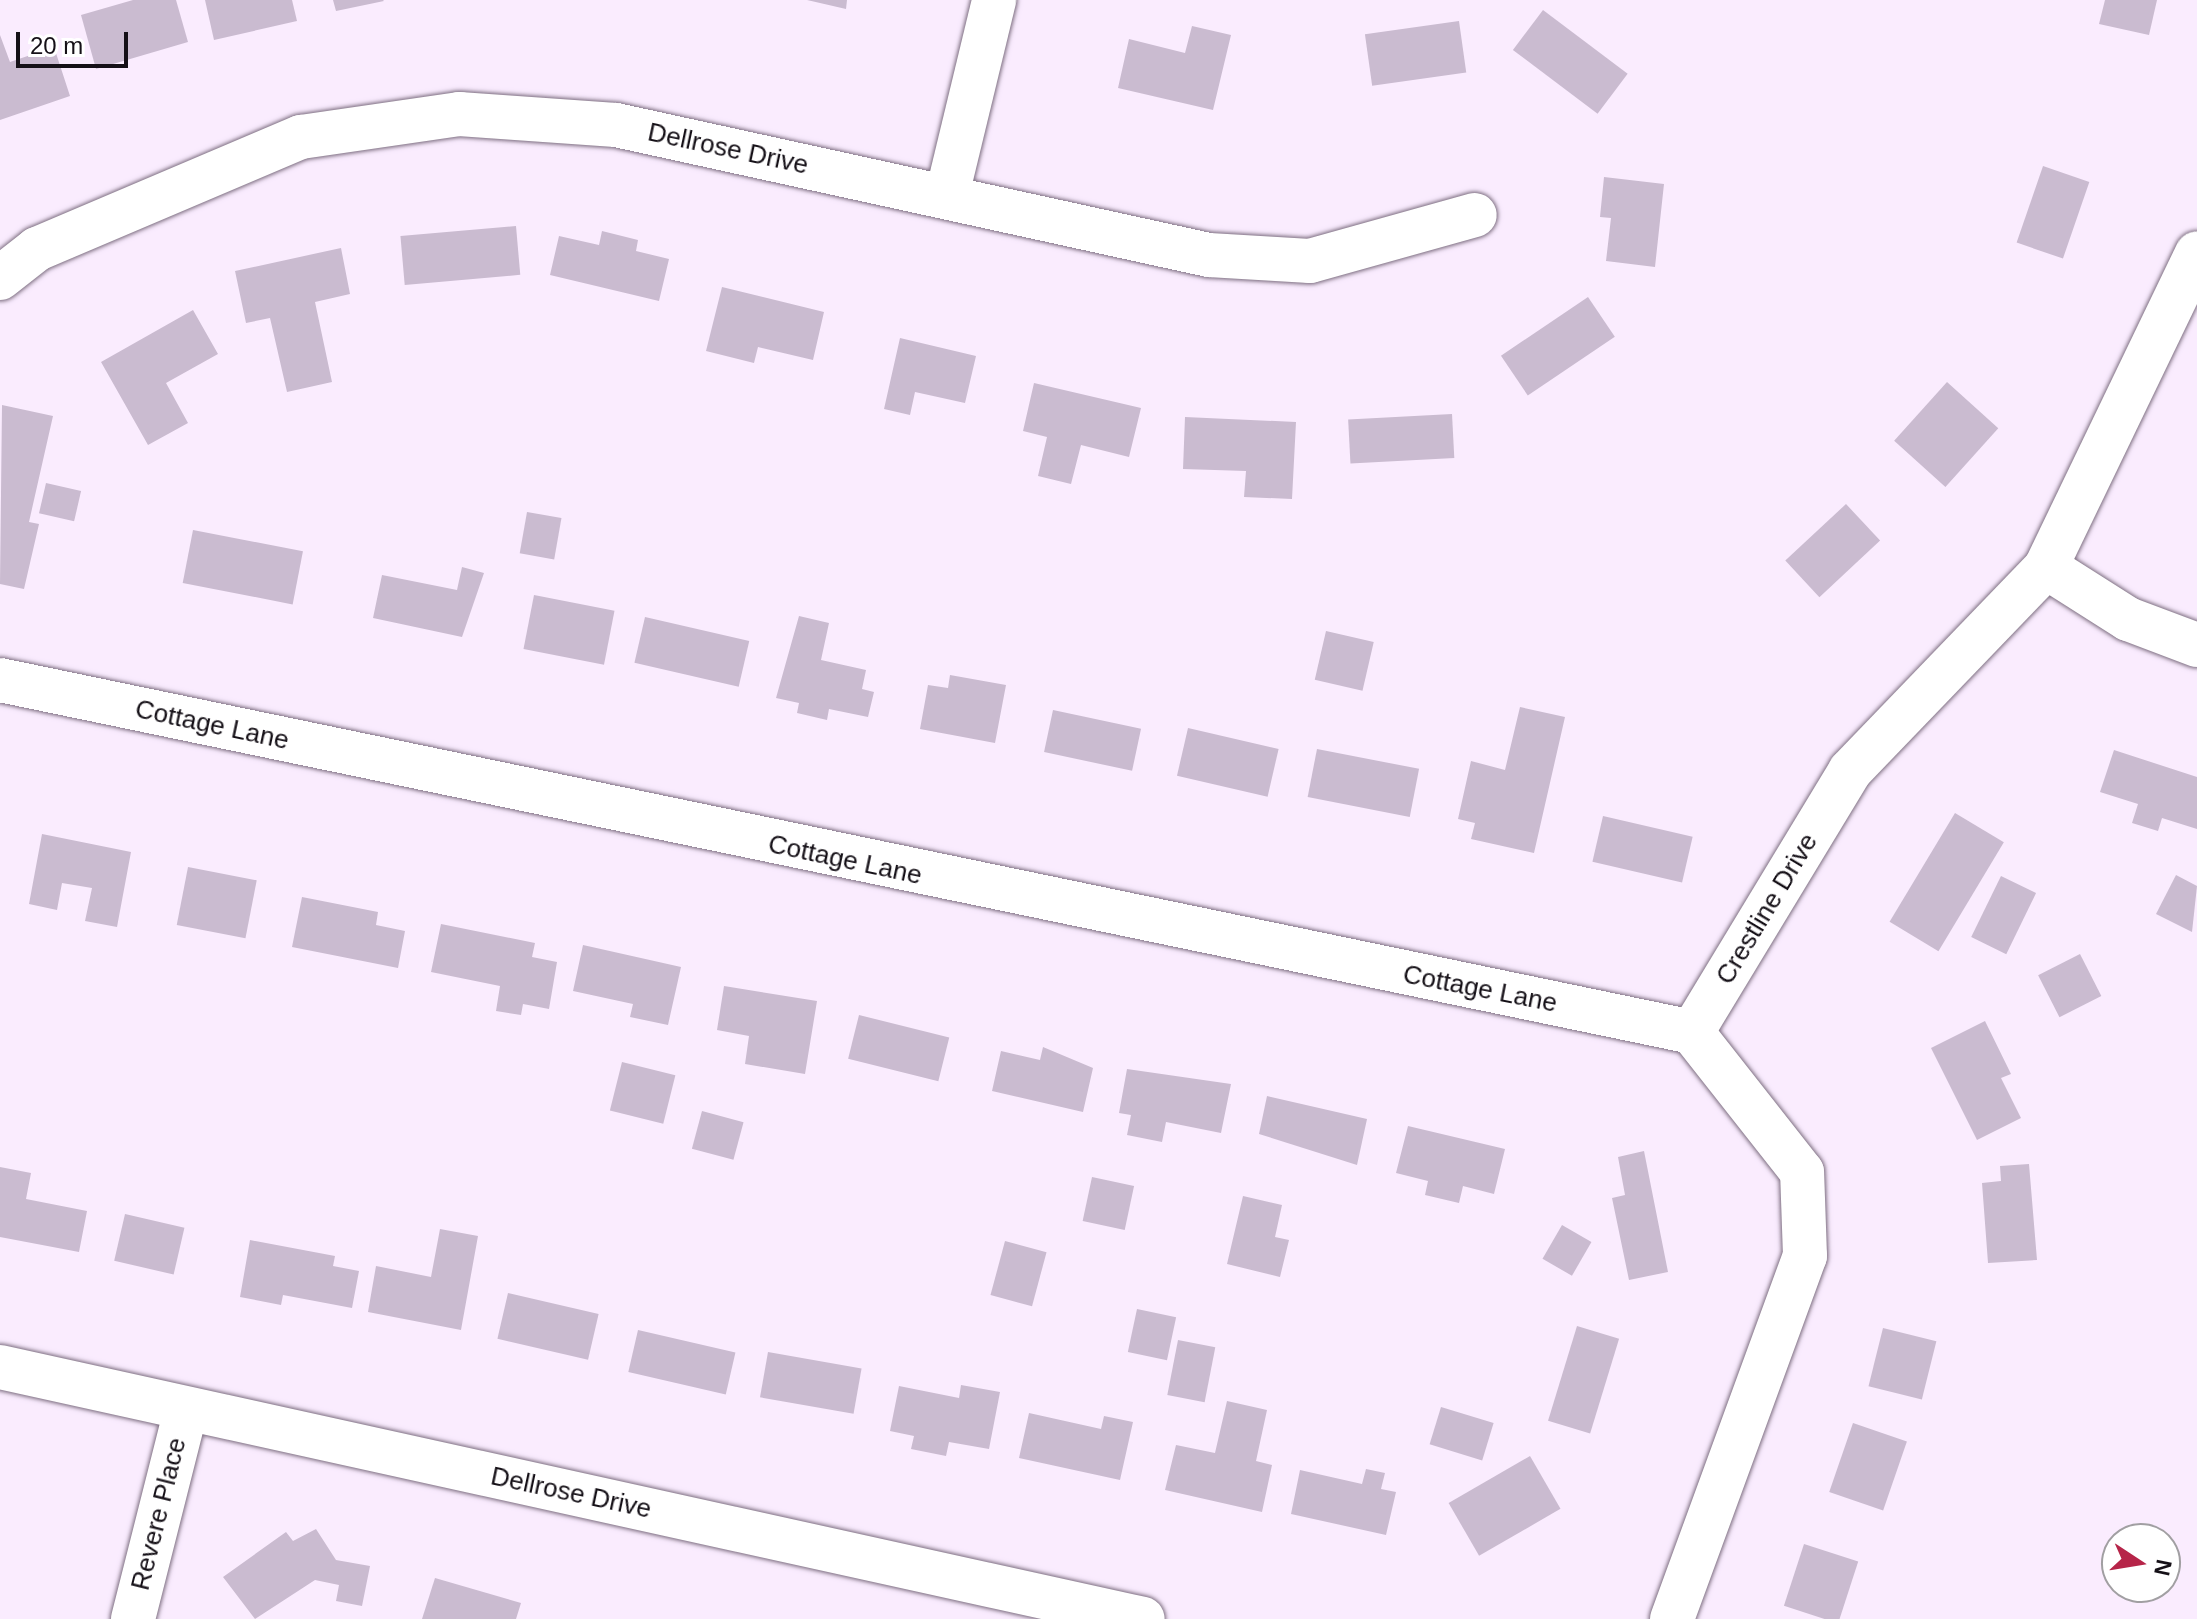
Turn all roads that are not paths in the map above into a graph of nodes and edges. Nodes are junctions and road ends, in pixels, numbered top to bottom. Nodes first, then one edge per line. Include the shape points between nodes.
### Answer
1 (994, 0) edge
2 (947, 195) junction
3 (1475, 215) dead end
4 (2197, 253) edge
5 (0, 278) edge
6 (2046, 567) junction
7 (2197, 645) edge
8 (0, 680) edge
9 (1692, 1032) junction
10 (0, 1367) edge
11 (186, 1409) junction
12 (133, 1619) edge
13 (1143, 1619) edge
14 (1672, 1619) edge

1 - 2 street
2 - 3 street, Dellrose Drive via 1209,255 1310,261
2 - 5 street, Dellrose Drive via 616,125 459,114 301,137 37,249
4 - 6 street, Crestline Drive
6 - 7 street via 2128,619
6 - 9 street, Crestline Drive via 1850,771
8 - 9 street, Cottage Lane
9 - 14 street via 1802,1172 1805,1256
10 - 11 street, Dellrose Drive
11 - 12 street, Revere Place
11 - 13 street, Dellrose Drive

